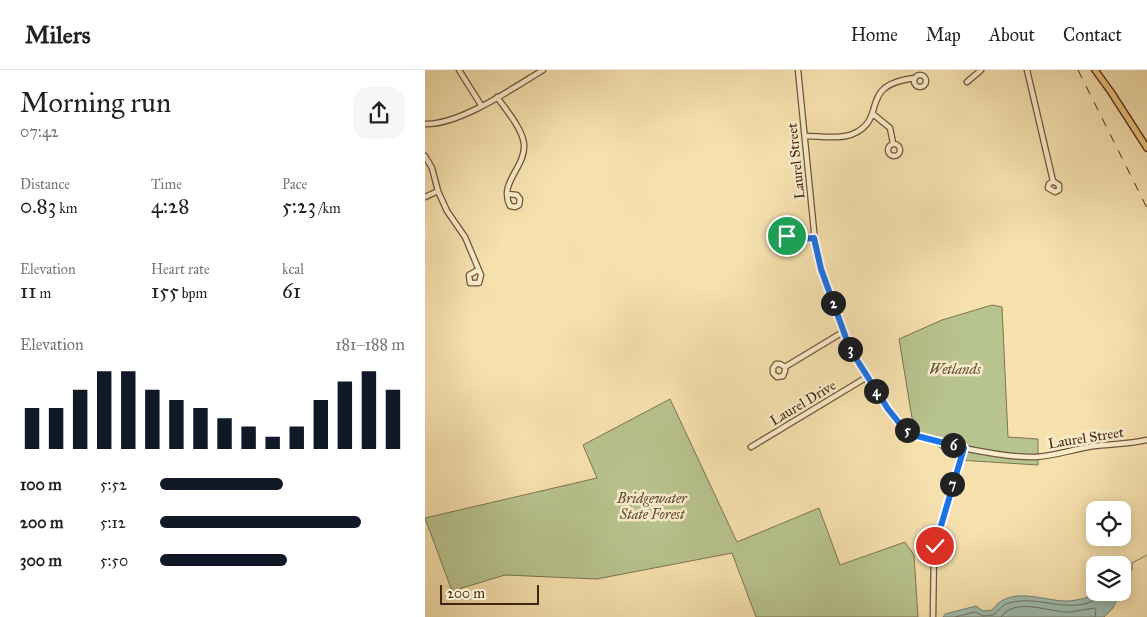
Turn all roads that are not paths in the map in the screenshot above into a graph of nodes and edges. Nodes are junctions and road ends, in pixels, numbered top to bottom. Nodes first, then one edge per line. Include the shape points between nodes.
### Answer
1 (459, 70) edge
2 (543, 70) edge
3 (798, 70) edge
4 (981, 70) edge
5 (1027, 70) edge
6 (1095, 70) edge
7 (915, 78) dead end
8 (967, 82) dead end
9 (497, 97) junction
10 (481, 105) junction
11 (873, 114) junction
12 (425, 124) edge
13 (805, 136) junction
14 (893, 143) dead end
15 (1147, 148) edge
16 (425, 156) edge
17 (1053, 181) dead end
18 (438, 191) junction
19 (508, 194) dead end
20 (425, 197) edge
21 (814, 238) junction
22 (789, 240) dead end
23 (478, 270) dead end
24 (843, 332) junction
25 (785, 367) dead end
26 (867, 377) junction
27 (1147, 440) edge
28 (751, 447) dead end
29 (964, 448) junction
30 (933, 617) edge

1 - 10 street
2 - 9 street
3 - 13 street, Laurel Street
4 - 8 street
5 - 17 street
6 - 15 main road
7 - 11 street via 897,80 882,89
9 - 10 street
9 - 19 street via 524,144 523,157 510,180
10 - 12 street via 446,122
11 - 13 street via 855,133
11 - 14 street via 890,128
13 - 21 street, Laurel Street
16 - 18 street
18 - 20 street
18 - 23 street via 461,230
21 - 22 street
21 - 24 street, Laurel Street
24 - 25 street
24 - 26 street, Laurel Street
26 - 28 street, Laurel Drive
26 - 29 street, Laurel Street via 904,428 925,439
27 - 29 street, Laurel Street via 1035,457
29 - 30 street via 934,550

